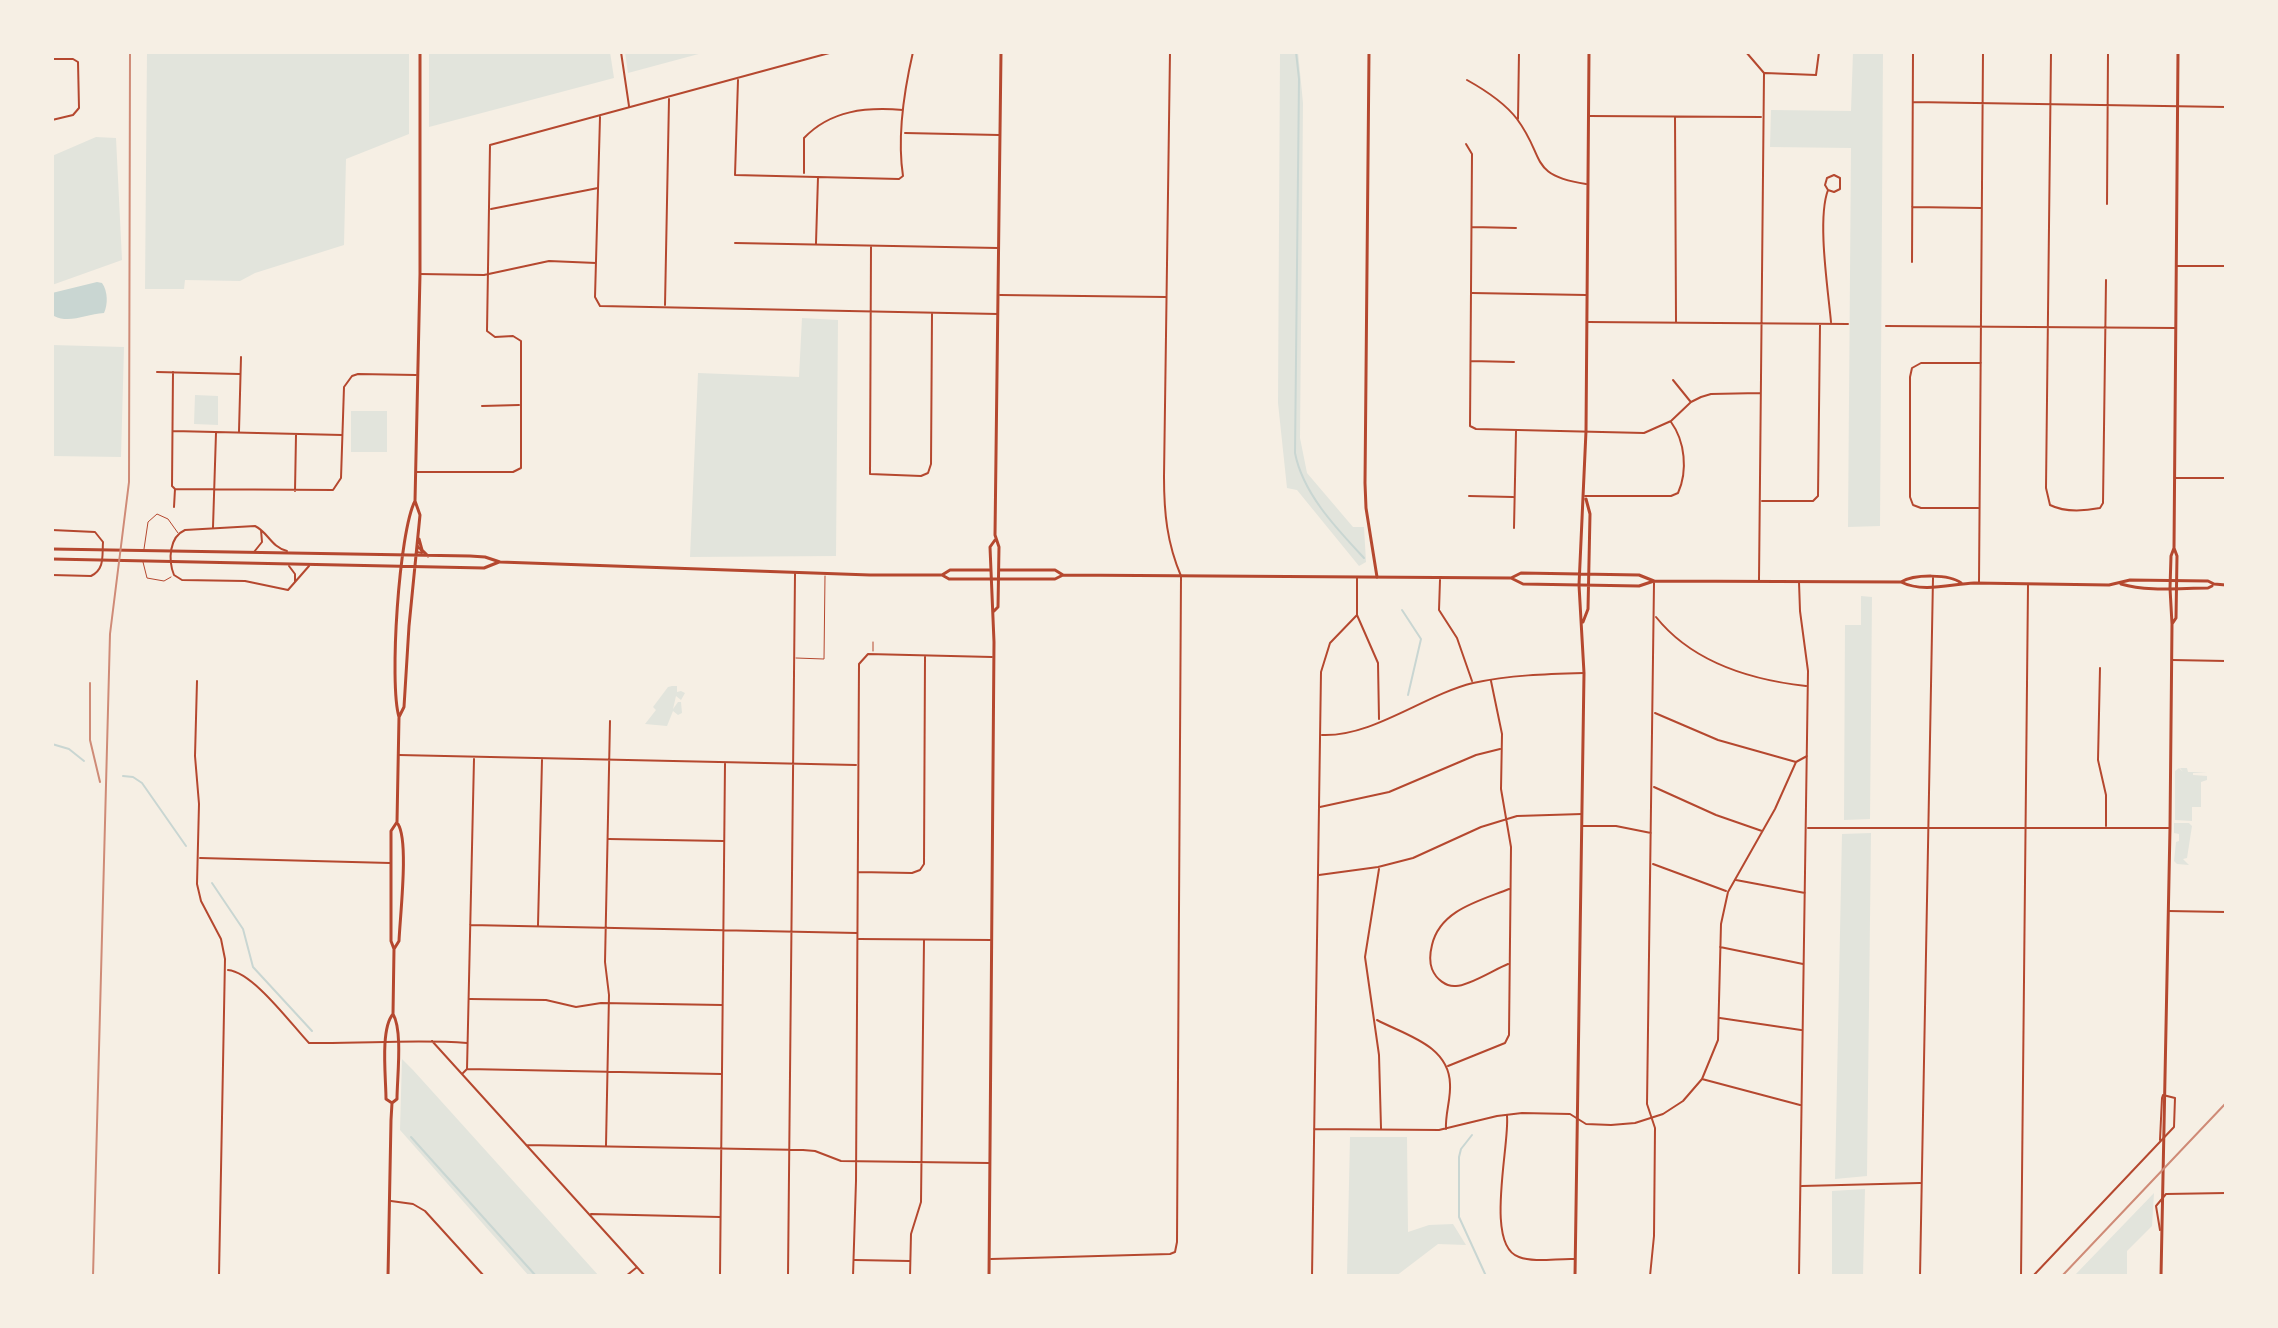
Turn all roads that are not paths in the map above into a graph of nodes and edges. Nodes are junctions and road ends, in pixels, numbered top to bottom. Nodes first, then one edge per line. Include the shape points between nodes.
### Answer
1 (420, 52) edge
2 (621, 52) edge
3 (806, 52) edge
4 (833, 52) edge
5 (913, 52) edge
6 (1001, 52) edge
7 (1170, 52) edge
8 (1369, 52) edge
9 (1519, 52) edge
10 (1589, 52) edge
11 (1746, 52) edge
12 (1819, 52) edge
13 (1913, 52) edge
14 (1983, 52) edge
15 (2051, 52) edge
16 (2108, 52) edge
17 (2178, 52) edge
18 (52, 59) edge
19 (808, 59) junction
20 (1764, 73) junction
21 (738, 79) junction
22 (1467, 80) dead end
23 (669, 98) junction
24 (1913, 102) junction
25 (1983, 103) junction
26 (2051, 104) junction
27 (2108, 104) junction
28 (2178, 106) junction
29 (2226, 107) edge
30 (629, 108) junction
31 (904, 110) junction
32 (600, 116) junction
33 (1589, 116) junction
34 (1675, 117) junction
35 (1763, 117) junction
36 (52, 120) edge
37 (1518, 120) junction
38 (903, 133) junction
39 (1000, 135) junction
40 (1466, 144) dead end
41 (804, 175) junction
42 (818, 176) junction
43 (1587, 184) junction
44 (600, 188) junction
45 (1828, 190) junction
46 (2107, 204) dead end
47 (1912, 207) junction
48 (1982, 208) junction
49 (490, 209) junction
50 (1471, 227) junction
51 (1516, 228) dead end
52 (735, 243) dead end
53 (816, 244) junction
54 (871, 246) junction
55 (999, 248) junction
56 (1912, 262) dead end
57 (597, 263) junction
58 (2176, 266) junction
59 (2226, 266) edge
60 (420, 274) junction
61 (488, 274) junction
62 (2106, 280) dead end
63 (1471, 293) junction
64 (998, 295) junction
65 (1587, 295) junction
66 (1167, 297) junction
67 (665, 306) junction
68 (870, 311) junction
69 (932, 313) junction
70 (998, 314) junction
71 (1587, 321) junction
72 (1676, 323) junction
73 (1761, 323) junction
74 (1820, 324) junction
75 (1831, 324) junction
76 (1848, 324) dead end
77 (1886, 326) dead end
78 (1981, 326) junction
79 (2049, 327) junction
80 (2106, 328) junction
81 (2176, 328) junction
82 (241, 357) dead end
83 (1470, 361) junction
84 (1514, 362) dead end
85 (1981, 363) junction
86 (157, 372) dead end
87 (173, 372) junction
88 (240, 374) junction
89 (418, 376) junction
90 (1673, 380) dead end
91 (1760, 393) junction
92 (1691, 402) junction
93 (521, 405) junction
94 (482, 406) dead end
95 (1671, 421) junction
96 (1516, 430) junction
97 (173, 431) junction
98 (1586, 431) junction
99 (239, 432) junction
100 (216, 433) junction
101 (296, 435) junction
102 (342, 435) junction
103 (416, 472) junction
104 (2175, 478) junction
105 (2226, 478) edge
106 (175, 489) junction
107 (214, 490) junction
108 (295, 492) junction
109 (1469, 496) dead end
110 (1585, 496) junction
111 (1514, 497) junction
112 (415, 501) junction
113 (1760, 501) junction
114 (174, 507) dead end
115 (1979, 508) junction
116 (213, 528) junction
117 (1514, 528) dead end
118 (261, 529) junction
119 (52, 530) edge
120 (178, 533) junction
121 (418, 535) junction
122 (995, 540) junction
123 (2174, 548) junction
124 (52, 549) edge
125 (254, 552) junction
126 (291, 553) junction
127 (403, 556) junction
128 (415, 556) junction
129 (428, 556) junction
130 (52, 559) edge
131 (500, 562) junction
132 (286, 563) junction
133 (314, 563) junction
134 (403, 565) junction
135 (414, 566) junction
136 (991, 570) junction
137 (999, 570) junction
138 (795, 572) junction
139 (825, 573) junction
140 (1580, 574) junction
141 (1589, 574) junction
142 (52, 575) edge
143 (174, 575) junction
144 (942, 575) junction
145 (1063, 575) junction
146 (1181, 576) junction
147 (1356, 576) junction
148 (1377, 577) junction
149 (1511, 578) junction
150 (1933, 578) junction
151 (990, 579) junction
152 (999, 579) junction
153 (1440, 579) junction
154 (1799, 580) junction
155 (2176, 580) junction
156 (1654, 581) junction
157 (1759, 581) junction
158 (2170, 581) junction
159 (1901, 582) junction
160 (1961, 583) junction
161 (1979, 583) junction
162 (2028, 584) junction
163 (2121, 584) junction
164 (2214, 584) junction
165 (1579, 585) junction
166 (1589, 585) junction
167 (2226, 585) edge
168 (1933, 586) junction
169 (293, 587) junction
170 (2170, 588) junction
171 (2176, 588) junction
172 (994, 611) junction
173 (1357, 615) junction
174 (1655, 616) junction
175 (1583, 622) junction
176 (2172, 624) junction
177 (873, 642) dead end
178 (873, 654) junction
179 (925, 655) junction
180 (994, 657) junction
181 (793, 658) junction
182 (2172, 660) junction
183 (2226, 661) edge
184 (2100, 668) dead end
185 (1584, 673) junction
186 (197, 681) dead end
187 (1491, 681) junction
188 (1473, 683) junction
189 (1808, 686) junction
190 (1654, 712) junction
191 (399, 717) junction
192 (610, 721) dead end
193 (1379, 721) junction
194 (1320, 735) junction
195 (1501, 749) junction
196 (398, 755) junction
197 (1807, 756) junction
198 (474, 757) junction
199 (542, 759) junction
200 (610, 760) junction
201 (1796, 762) junction
202 (725, 763) junction
203 (793, 764) junction
204 (859, 765) junction
205 (1653, 787) junction
206 (1319, 807) junction
207 (1582, 814) junction
208 (1506, 819) junction
209 (397, 822) junction
210 (1582, 826) junction
211 (1928, 827) junction
212 (2026, 827) junction
213 (2106, 827) junction
214 (1807, 828) junction
215 (2170, 828) junction
216 (1762, 831) junction
217 (1652, 834) junction
218 (608, 839) junction
219 (724, 841) junction
220 (199, 858) junction
221 (392, 864) junction
222 (402, 864) junction
223 (1652, 864) junction
224 (1378, 867) junction
225 (858, 872) junction
226 (1318, 875) junction
227 (1735, 880) junction
228 (1510, 888) junction
229 (1728, 892) junction
230 (1805, 893) junction
231 (2168, 911) junction
232 (2226, 912) edge
233 (470, 925) junction
234 (538, 926) junction
235 (606, 928) junction
236 (723, 930) junction
237 (791, 932) junction
238 (858, 933) junction
239 (858, 939) junction
240 (924, 940) junction
241 (992, 940) junction
242 (1720, 947) junction
243 (394, 949) junction
244 (1510, 964) junction
245 (1804, 964) junction
246 (225, 970) junction
247 (469, 999) junction
248 (609, 1003) junction
249 (722, 1005) junction
250 (393, 1014) junction
251 (1719, 1018) junction
252 (1376, 1020) junction
253 (1802, 1030) junction
254 (398, 1041) junction
255 (432, 1041) junction
256 (386, 1043) junction
257 (468, 1043) junction
258 (1448, 1066) junction
259 (467, 1069) junction
260 (607, 1072) junction
261 (462, 1074) junction
262 (722, 1074) junction
263 (1702, 1079) junction
264 (392, 1103) junction
265 (1801, 1106) junction
266 (1507, 1114) junction
267 (1652, 1118) junction
268 (1579, 1119) junction
269 (1314, 1129) junction
270 (1381, 1129) junction
271 (1446, 1129) junction
272 (2160, 1140) junction
273 (526, 1145) junction
274 (606, 1146) junction
275 (721, 1148) junction
276 (789, 1150) junction
277 (856, 1162) junction
278 (922, 1162) junction
279 (990, 1163) junction
280 (1921, 1183) junction
281 (1801, 1186) junction
282 (2226, 1193) edge
283 (389, 1201) junction
284 (590, 1214) junction
285 (721, 1217) junction
286 (2160, 1230) dead end
287 (989, 1259) junction
288 (1575, 1259) junction
289 (853, 1260) junction
290 (910, 1261) junction
291 (637, 1267) junction
292 (219, 1276) edge
293 (388, 1276) edge
294 (484, 1276) edge
295 (626, 1276) edge
296 (645, 1276) edge
297 (720, 1276) edge
298 (788, 1276) edge
299 (853, 1276) edge
300 (910, 1276) edge
301 (989, 1276) edge
302 (1312, 1276) edge
303 (1575, 1276) edge
304 (1650, 1276) edge
305 (1799, 1276) edge
306 (1920, 1276) edge
307 (2021, 1276) edge
308 (2033, 1276) edge
309 (2161, 1276) edge

1 - 60 main road
2 - 30 street
3 - 19 street
4 - 19 street
5 - 31 street
6 - 39 main road
7 - 66 street
8 - 148 main road via 1365,483
9 - 37 street
10 - 33 main road
11 - 20 street
12 - 20 street via 1816,75
13 - 24 street
14 - 25 street
15 - 26 street
16 - 27 street
17 - 28 main road
18 - 36 street via 78,62 79,108
19 - 21 street
20 - 35 street
21 - 23 street
21 - 41 street via 733,173
22 - 37 street
23 - 30 street
23 - 67 street
24 - 25 street
24 - 47 street
25 - 26 street
25 - 48 street
26 - 27 street
26 - 79 street
27 - 28 street
27 - 46 street
28 - 29 street
28 - 58 main road
30 - 32 street
31 - 38 street
31 - 41 street via 868,108 815,126 804,138
32 - 44 street
32 - 49 street via 491,144
33 - 34 street
33 - 43 main road
34 - 35 street
34 - 72 street
35 - 73 street
37 - 43 street via 1551,175
38 - 39 street
38 - 42 street via 902,178
39 - 55 main road
40 - 50 street via 1472,154
41 - 42 street
42 - 53 street
43 - 65 main road
44 - 49 street
44 - 57 street
45 - 45 street via 1827,178 1840,178 1840,189
45 - 75 street via 1824,242
47 - 48 street
47 - 56 street
48 - 78 street
49 - 61 street
50 - 51 street
50 - 63 street
52 - 53 street
53 - 54 street
54 - 55 street
54 - 68 street
55 - 64 main road
57 - 61 street via 549,261
57 - 67 street via 597,303
58 - 59 street
58 - 81 main road
60 - 61 street
60 - 89 main road
61 - 93 street via 487,331 521,341
62 - 80 street
63 - 65 street
63 - 83 street
64 - 66 street
64 - 70 main road
65 - 71 main road
66 - 146 street via 1165,521
67 - 68 street
68 - 69 street
68 - 69 street via 868,472 887,476 921,476 931,464
69 - 70 street
70 - 122 main road
71 - 72 street
71 - 98 main road
72 - 73 street
73 - 74 street
73 - 91 street
74 - 75 street
74 - 113 street via 1818,496 1813,501
75 - 76 street
77 - 78 street
78 - 79 street
78 - 85 street
79 - 80 street
79 - 80 street via 2046,488 2050,505 2060,510 2100,508 2103,503
80 - 81 street
81 - 104 main road
82 - 88 street
83 - 84 street
83 - 96 street via 1470,426
85 - 115 street
85 - 115 street via 1916,364 1910,392 1913,505
86 - 87 street
87 - 88 street
87 - 97 street
88 - 99 street
89 - 102 street via 352,376 344,387
89 - 103 main road
90 - 92 street
91 - 92 street via 1711,394
91 - 113 street
92 - 95 street
93 - 94 street
93 - 103 street via 518,471
95 - 98 street via 1644,433
95 - 110 street via 1683,450 1678,493
96 - 98 street
96 - 111 street
97 - 100 street
97 - 106 street
98 - 110 main road
99 - 100 street
99 - 101 street
100 - 107 street
101 - 102 street
101 - 108 street
102 - 108 street via 337,487
103 - 112 main road
104 - 105 street
104 - 123 main road
106 - 107 street
106 - 114 street
107 - 108 street
107 - 116 street
109 - 111 street
110 - 140 main road
110 - 141 main road via 1590,514
111 - 117 street
112 - 121 main road
112 - 127 main road via 408,514
113 - 157 street
115 - 161 street
116 - 118 street
116 - 120 street
118 - 125 street via 262,542
118 - 126 street via 274,546
119 - 142 street via 95,532 103,542 96,574
120 - 143 street via 173,541
120 - 143 lane via 157,514 145,533 147,578 164,581
121 - 128 main road
121 - 129 main road
122 - 136 main road via 990,547
122 - 137 main road
123 - 155 main road
123 - 158 main road
124 - 125 main road
125 - 126 main road
126 - 127 main road
127 - 128 main road
127 - 134 main road
128 - 129 main road
128 - 135 main road
129 - 131 main road
130 - 132 main road
131 - 135 main road via 484,568
131 - 138 main road
132 - 133 main road
132 - 169 street via 295,574
133 - 134 main road
133 - 169 street
134 - 135 main road
134 - 191 main road via 396,654
135 - 191 main road
136 - 137 main road
136 - 144 main road via 950,570
136 - 151 main road
137 - 145 main road via 1055,570
137 - 152 main road
138 - 139 main road
138 - 181 street
139 - 144 main road
139 - 181 lane via 824,659
140 - 141 main road
140 - 149 main road via 1521,573
140 - 165 main road
141 - 156 main road via 1639,575
141 - 166 main road
143 - 169 street via 182,580
144 - 151 main road
145 - 146 main road
145 - 152 main road
146 - 147 main road
146 - 287 street via 1176,1249 1165,1254
147 - 148 main road
147 - 173 street
148 - 153 main road
149 - 153 main road
149 - 165 main road via 1523,584
150 - 159 main road
150 - 160 main road
150 - 168 street
151 - 152 main road
151 - 172 main road
152 - 172 main road
153 - 188 street via 1439,610 1457,638
154 - 157 main road
154 - 159 main road
154 - 189 street
155 - 158 main road
155 - 164 main road
155 - 171 main road
156 - 157 main road
156 - 166 main road via 1639,586
156 - 174 street
158 - 163 main road
158 - 170 main road
159 - 168 main road
160 - 161 main road
160 - 168 main road
161 - 162 main road
162 - 163 main road
162 - 212 street
163 - 170 main road
164 - 167 main road
164 - 171 main road
165 - 166 main road
165 - 175 main road
166 - 175 main road
168 - 211 street
170 - 171 main road
170 - 176 main road
171 - 176 main road
172 - 180 main road
173 - 193 street via 1378,663
173 - 194 street via 1330,643 1323,660
174 - 189 street via 1699,655 1748,675
174 - 190 street
175 - 185 main road
176 - 182 main road
177 - 178 lane
178 - 179 street
178 - 204 street via 859,664
179 - 180 street
179 - 225 street via 924,864 912,873
180 - 241 main road
181 - 203 street
182 - 183 street
182 - 215 main road
184 - 213 street via 2098,760
185 - 187 street via 1521,674
185 - 207 main road
186 - 220 street
187 - 188 street
187 - 195 street
188 - 193 street
189 - 197 street
190 - 201 street via 1718,740
190 - 205 street
191 - 196 main road
192 - 200 street
193 - 194 street
194 - 206 street
195 - 206 street via 1389,792
195 - 208 street
196 - 198 street
196 - 209 main road
197 - 201 street
197 - 214 street
198 - 199 street
198 - 233 street
199 - 200 street
199 - 234 street
200 - 202 street
200 - 218 street
201 - 216 street
202 - 203 street
202 - 219 street
203 - 204 street
203 - 237 street
204 - 225 street
205 - 216 street
205 - 217 street
206 - 226 street
207 - 208 street
207 - 210 main road
208 - 224 street
208 - 228 street
209 - 221 main road via 391,831
209 - 222 main road via 403,831
210 - 217 street
210 - 268 main road
211 - 212 street
211 - 214 street
211 - 280 street
212 - 213 street
212 - 307 street
213 - 215 street
214 - 230 street
215 - 231 main road
216 - 227 street
217 - 223 street
218 - 219 street
218 - 235 street
219 - 236 street
220 - 221 street
220 - 246 street via 197,884 223,944
221 - 222 main road
221 - 243 main road
222 - 243 main road via 399,941
223 - 229 street
223 - 267 street via 1647,1104
224 - 226 street
224 - 252 street via 1365,957
225 - 238 street
226 - 269 street
227 - 229 street
227 - 230 street
228 - 244 street
228 - 244 street via 1441,924 1430,960 1437,978 1456,986
229 - 242 street
230 - 245 street
231 - 232 street
231 - 309 main road
233 - 234 street
233 - 247 street
234 - 235 street
235 - 236 street
235 - 248 street
236 - 237 street
236 - 249 street
237 - 238 street
237 - 276 street
238 - 239 street
239 - 240 street
239 - 277 street
240 - 241 street
240 - 278 street
241 - 279 main road
242 - 245 street
242 - 251 street
243 - 250 main road
244 - 258 street via 1508,1040
245 - 253 street
246 - 256 street via 248,979 309,1043
246 - 292 street
247 - 248 street via 546,1000 576,1007
247 - 257 street
248 - 249 street
248 - 260 street
249 - 262 street
250 - 254 main road
250 - 256 main road via 386,1021
251 - 253 street
251 - 263 street via 1716,1048
252 - 258 street via 1426,1044
252 - 270 street
253 - 265 street
254 - 255 street
254 - 256 street
254 - 264 main road via 397,1099
255 - 257 street
255 - 261 street
256 - 264 main road via 386,1099
257 - 259 street
258 - 271 street
259 - 260 street
259 - 261 street
260 - 262 street
260 - 274 street
261 - 273 street
262 - 275 street
263 - 265 street
263 - 267 street via 1683,1101
264 - 283 main road
265 - 281 street
266 - 268 street via 1570,1114
266 - 271 street
266 - 288 street via 1501,1203 1507,1245 1523,1259
267 - 268 street via 1611,1125
267 - 304 street
268 - 288 main road
269 - 270 street
269 - 302 street
270 - 271 street
272 - 272 street via 2162,1098 2170,1095 2175,1098 2174,1127
272 - 308 street
273 - 274 street
273 - 284 street
274 - 275 street
275 - 276 street
275 - 285 street
276 - 277 street
276 - 298 street
277 - 278 street
277 - 289 street
278 - 279 street
278 - 290 street via 921,1208 911,1234
279 - 287 main road
280 - 281 street
280 - 306 street
281 - 305 street
282 - 286 street via 2166,1194 2156,1206
283 - 293 main road
283 - 294 street via 425,1211
284 - 285 street
284 - 291 street
285 - 297 street
287 - 301 main road
288 - 303 main road
289 - 290 street
289 - 299 street
290 - 300 street
291 - 295 street
291 - 296 street

